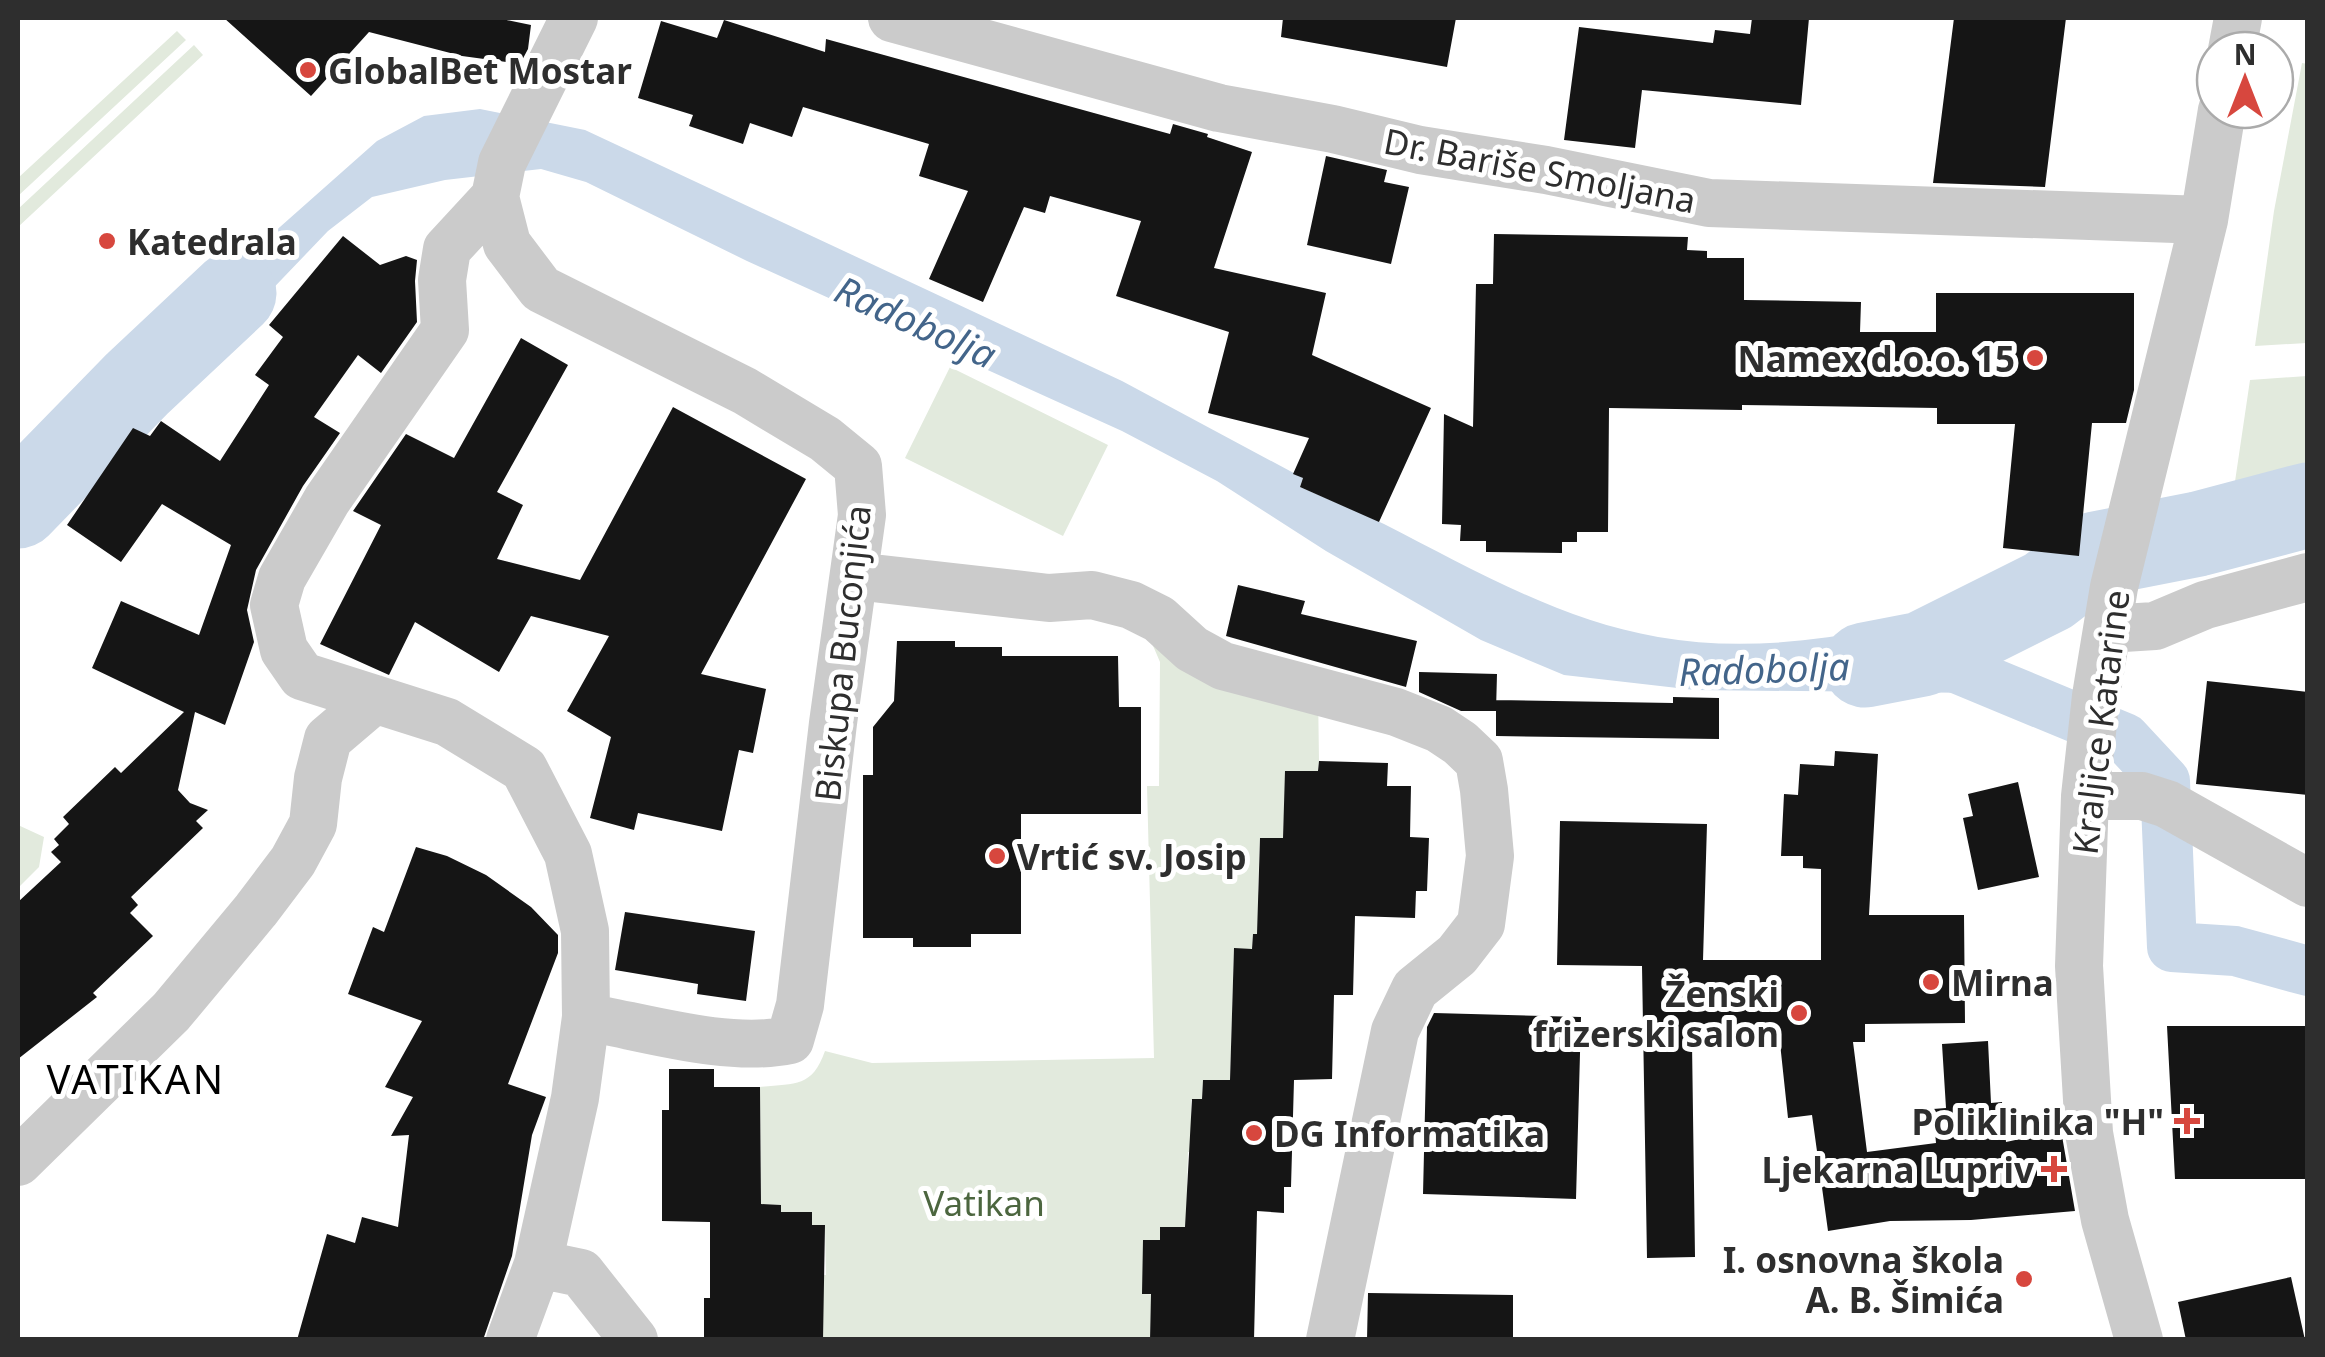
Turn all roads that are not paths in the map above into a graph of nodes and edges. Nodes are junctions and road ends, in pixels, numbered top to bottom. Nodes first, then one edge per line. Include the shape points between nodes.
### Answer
1 (574, 18) edge
2 (892, 18) edge
3 (2219, 130) edge
4 (495, 198) junction
5 (2204, 220) junction
6 (855, 576) junction
7 (2308, 576) edge
8 (2111, 608) junction
9 (375, 699) junction
10 (2086, 789) junction
11 (2308, 883) edge
12 (586, 1017) junction
13 (18, 1162) edge
14 (538, 1264) junction
15 (510, 1340) edge
16 (634, 1340) edge
17 (1330, 1340) edge
18 (2139, 1340) edge

1 - 4 street via 502,163
2 - 5 street, Dr. Bariše Smoljana via 1219,108 1709,203
3 - 5 street, Kraljice Katarine
4 - 6 street, Biskupa Buconjića via 507,244 542,290 745,391 858,466 862,515
4 - 9 street via 448,249 444,330 327,500 282,578 274,605 284,650 302,676
5 - 8 street, Kraljice Katarine
6 - 12 street, Biskupa Buconjića via 800,1006 790,1040 714,1040
6 - 17 street via 1048,598 1092,595 1131,605 1223,666 1396,712 1438,729 1479,761 1490,856 1481,924 1457,955 1415,989 1395,1031
7 - 8 street via 2205,604 2155,626
8 - 10 street, Kraljice Katarine
9 - 12 street via 447,722 524,769 568,854 585,931
9 - 13 street via 328,740 313,824 256,910 171,1012
10 - 11 street via 2167,804
10 - 18 street, Kraljice Katarine via 2079,966 2089,1133 2104,1220
12 - 14 street
14 - 15 street
14 - 16 street via 581,1273

